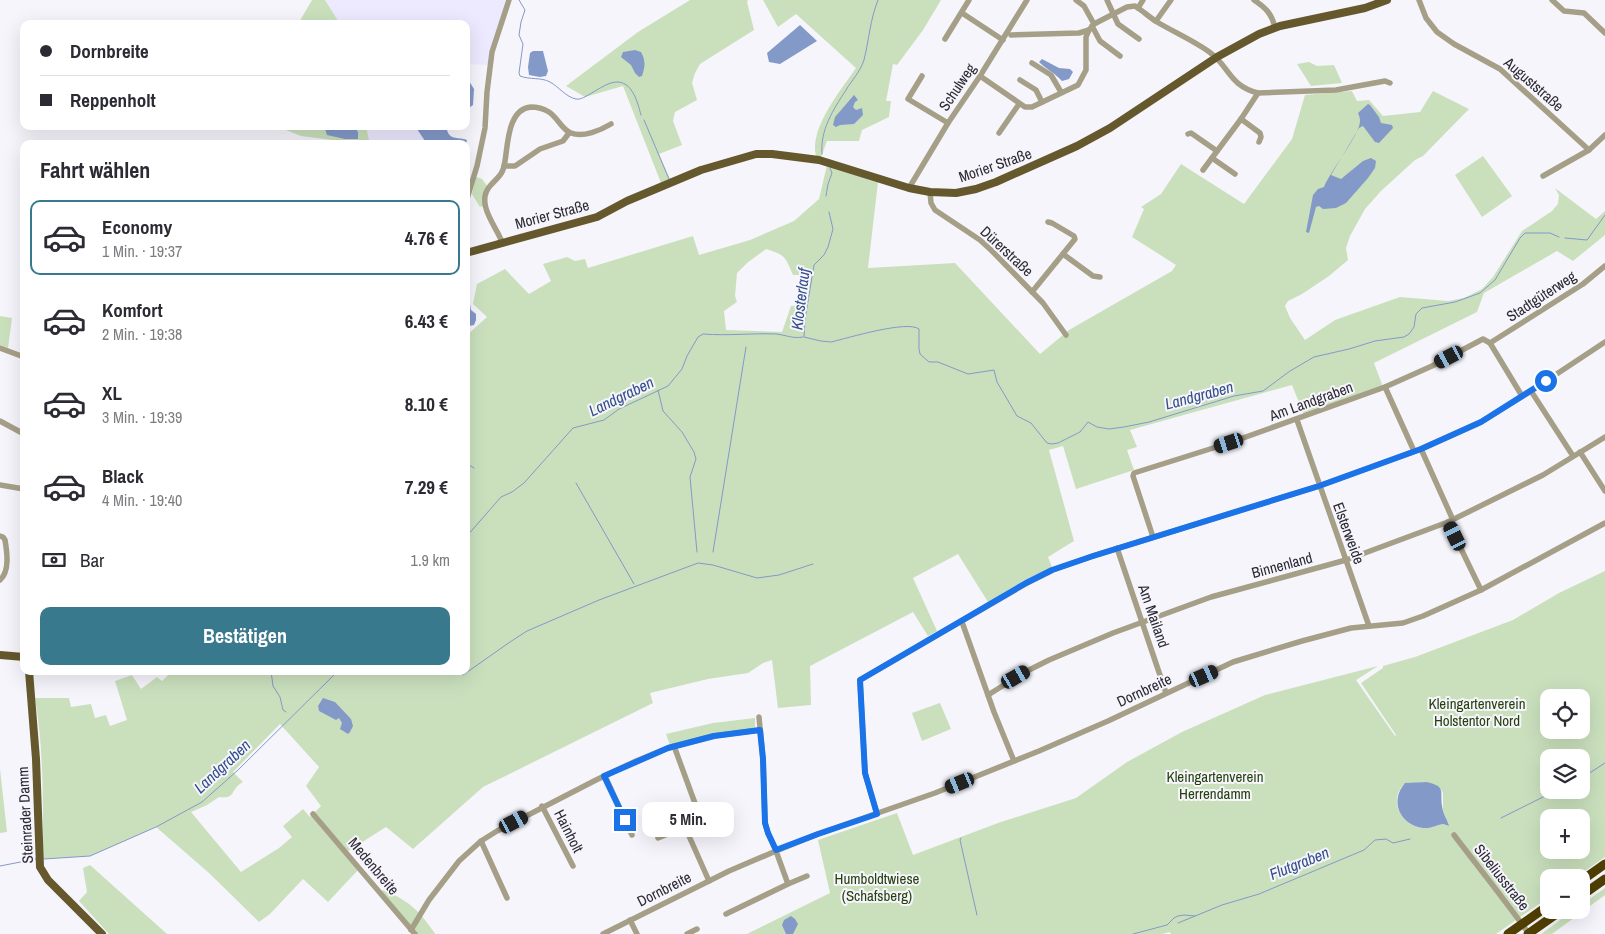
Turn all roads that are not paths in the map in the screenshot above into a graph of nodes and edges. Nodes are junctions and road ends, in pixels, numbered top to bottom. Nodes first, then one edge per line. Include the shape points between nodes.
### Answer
1 (508, 0) edge
2 (969, 0) edge
3 (1027, 0) edge
4 (1076, 0) edge
5 (1106, 0) edge
6 (1143, 0) edge
7 (1171, 0) edge
8 (1254, 0) edge
9 (1387, 0) edge
10 (1419, 0) edge
11 (1552, 0) edge
12 (1134, 4) edge
13 (962, 13) junction
14 (1113, 14) junction
15 (1156, 21) junction
16 (1091, 27) junction
17 (1275, 28) junction
18 (1605, 33) edge
19 (1011, 34) dead end
20 (945, 39) dead end
21 (1139, 39) dead end
22 (1002, 40) junction
23 (1120, 56) dead end
24 (1217, 57) junction
25 (1032, 63) dead end
26 (922, 76) dead end
27 (980, 76) junction
28 (1020, 80) dead end
29 (1390, 83) dead end
30 (1060, 92) junction
31 (1258, 93) junction
32 (1042, 102) junction
33 (1020, 104) junction
34 (1241, 119) junction
35 (948, 122) junction
36 (611, 124) dead end
37 (569, 133) junction
38 (999, 134) dead end
39 (1188, 134) dead end
40 (1605, 135) edge
41 (1259, 142) dead end
42 (1589, 150) junction
43 (1218, 151) junction
44 (1212, 158) junction
45 (504, 166) junction
46 (1203, 170) dead end
47 (1235, 174) dead end
48 (1543, 176) dead end
49 (908, 188) junction
50 (470, 190) edge
51 (930, 192) junction
52 (1048, 222) dead end
53 (502, 242) junction
54 (470, 252) edge
55 (1062, 254) junction
56 (1605, 266) edge
57 (1100, 277) dead end
58 (1032, 292) junction
59 (1066, 335) dead end
60 (1605, 342) edge
61 (1490, 344) junction
62 (0, 348) edge
63 (20, 356) edge
64 (1385, 387) junction
65 (1531, 391) junction
66 (1522, 396) junction
67 (1297, 420) junction
68 (0, 421) edge
69 (20, 432) edge
70 (1605, 437) edge
71 (1421, 449) junction
72 (1414, 451) junction
73 (1580, 452) junction
74 (1573, 456) junction
75 (0, 485) edge
76 (1319, 486) junction
77 (20, 488) edge
78 (1605, 492) edge
79 (1451, 521) junction
80 (1605, 524) edge
81 (0, 536) edge
82 (1153, 537) junction
83 (1117, 548) junction
84 (1346, 560) junction
85 (0, 580) edge
86 (1481, 590) junction
87 (1143, 621) junction
88 (962, 622) junction
89 (1369, 626) junction
90 (0, 655) edge
91 (20, 657) edge
92 (28, 675) edge
93 (1166, 693) junction
94 (988, 695) junction
95 (759, 717) dead end
96 (760, 730) junction
97 (674, 746) junction
98 (1014, 761) junction
99 (604, 776) junction
100 (542, 806) junction
101 (696, 806) dead end
102 (726, 810) dead end
103 (313, 814) dead end
104 (877, 814) junction
105 (685, 827) junction
106 (632, 835) dead end
107 (1454, 835) dead end
108 (658, 838) dead end
109 (481, 842) junction
110 (776, 850) junction
111 (1605, 864) edge
112 (572, 866) dead end
113 (1590, 875) edge
114 (807, 876) dead end
115 (1605, 879) edge
116 (709, 881) junction
117 (788, 884) junction
118 (1590, 890) edge
119 (507, 898) dead end
120 (1540, 911) edge
121 (726, 914) dead end
122 (1549, 919) edge
123 (630, 920) junction
124 (697, 929) dead end
125 (413, 932) edge
126 (1530, 933) edge
127 (102, 934) edge
128 (603, 934) edge
129 (637, 934) edge
130 (687, 934) edge
131 (1508, 934) edge

1 - 50 street via 492,52 485,128
2 - 13 street
3 - 22 street, Schulweg
4 - 16 street via 1084,6
5 - 14 street
6 - 12 street
7 - 15 street
8 - 17 street via 1269,12
9 - 17 main road, Morier Straße
10 - 42 street, Auguststraße via 1426,18 1437,32 1500,69
11 - 18 street via 1564,11 1584,12
12 - 14 street
12 - 15 street
13 - 20 street
13 - 22 street
14 - 16 street
14 - 21 street via 1120,27
15 - 24 street
16 - 19 street via 1079,32
16 - 23 street via 1100,42
16 - 30 street via 1086,37 1086,70 1078,84
17 - 24 main road, Morier Straße via 1245,40
22 - 27 street, Schulweg
24 - 31 street via 1236,83
24 - 51 main road, Morier Straße via 1110,128 1077,146 976,189
25 - 30 street via 1051,75
26 - 35 street via 908,100
27 - 33 street
27 - 35 street, Schulweg
28 - 32 street via 1036,90
29 - 31 street via 1385,81 1336,90
30 - 32 street
31 - 34 street
32 - 33 street via 1025,108
33 - 38 street
34 - 41 street via 1260,133
34 - 43 street
35 - 49 street, Schulweg
36 - 37 street via 585,134
37 - 45 street via 561,142 540,149 515,166
37 - 45 street via 546,110 523,109 512,122
39 - 43 street
40 - 42 street
42 - 48 street
43 - 44 street
44 - 46 street
44 - 47 street
45 - 53 street via 484,201
49 - 51 main road, Morier Straße
49 - 53 main road, Morier Straße via 819,160 756,154 701,170 597,217
51 - 58 street, Dürerstraße via 935,210 980,240
52 - 55 street via 1074,236
53 - 54 main road, Morier Straße
55 - 57 street via 1093,276
55 - 58 street
56 - 61 street, Stadtgüterweg via 1583,284
58 - 59 street, Dürerstraße
60 - 65 street
61 - 64 street, Am Landgraben via 1483,339
61 - 66 street
62 - 63 street
64 - 67 street, Am Landgraben
64 - 72 street
65 - 66 street
65 - 74 street
66 - 71 street via 1481,422
67 - 76 street, Elsterweide
67 - 82 street, Am Landgraben via 1133,474
68 - 69 street
70 - 73 street, Binnenland
71 - 72 street
71 - 79 street
72 - 76 street
73 - 74 street, Binnenland
73 - 78 street
74 - 79 street, Binnenland
75 - 77 street
76 - 82 street
76 - 84 street, Elsterweide
79 - 84 street, Binnenland
79 - 86 street
80 - 86 street, Dornbreite
81 - 85 street via 5,540 6,564 5,574
82 - 83 street
83 - 87 street, Am Mailand
83 - 88 street via 1052,570
84 - 87 street, Binnenland via 1211,597
84 - 89 street, Elsterweide
86 - 89 street, Dornbreite via 1404,623
87 - 93 street, Am Mailand
87 - 94 street, Binnenland via 1049,660
88 - 94 street
88 - 104 street via 860,680 865,773
89 - 93 street, Dornbreite via 1351,628 1233,662
90 - 91 main road
92 - 127 main road, Steinrader Damm via 36,759 40,867 48,880
93 - 98 street, Dornbreite
94 - 98 street
95 - 96 street
96 - 97 street via 714,736
96 - 110 street via 765,823
97 - 99 street
97 - 101 street
98 - 104 street, Dornbreite
99 - 100 street
99 - 106 street
100 - 109 street
100 - 112 street, Hainholt
102 - 105 street
103 - 125 street, Medenbreite
104 - 110 street, Dornbreite
105 - 108 street
105 - 116 street, Dornbreite
107 - 126 street, Sibeliusstraße
109 - 119 street
109 - 125 street via 442,882 420,912
110 - 116 street, Dornbreite
110 - 117 street
111 - 113 highway
114 - 117 street
115 - 118 highway
116 - 123 street, Dornbreite
117 - 121 street
120 - 131 highway
122 - 126 highway
123 - 128 street, Dornbreite
123 - 129 street, Dornbreite
124 - 130 street

